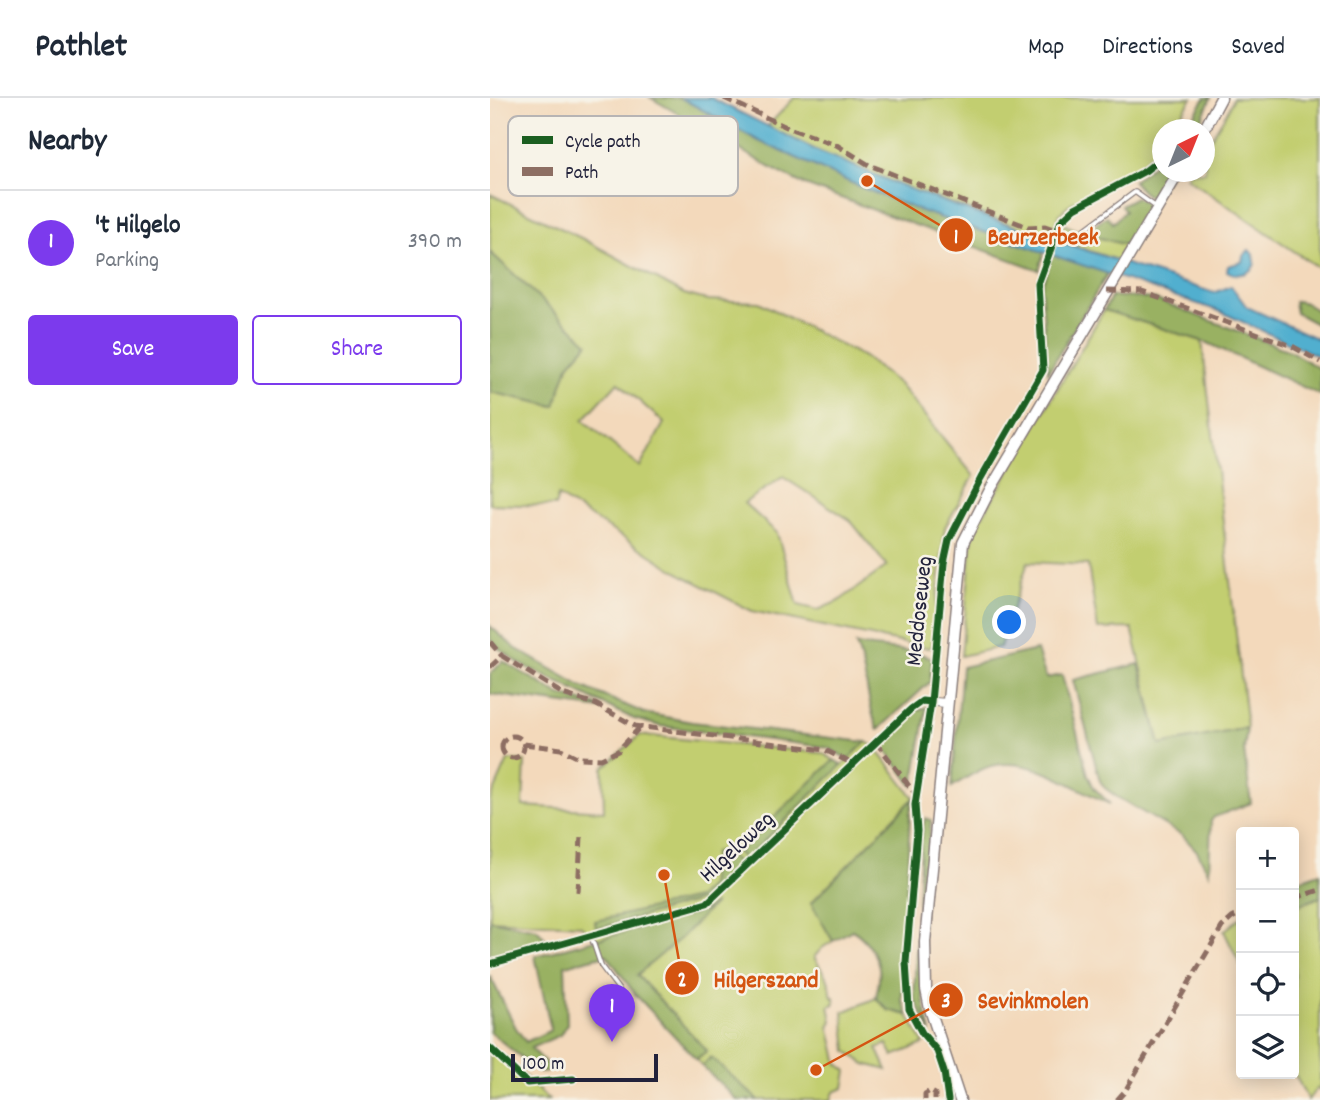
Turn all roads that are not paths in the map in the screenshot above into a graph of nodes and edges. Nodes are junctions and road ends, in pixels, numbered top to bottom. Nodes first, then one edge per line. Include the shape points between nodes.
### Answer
1 (1221, 98) edge
2 (1210, 119) edge
3 (1173, 182) edge
4 (1157, 208) junction
5 (1084, 230) dead end
6 (947, 703) junction
7 (591, 936) junction
8 (490, 964) edge
9 (619, 990) dead end
10 (960, 1100) edge

1 - 2 street
3 - 4 street, Meddoseweg
4 - 5 lane via 1135,192
4 - 6 street, Meddoseweg via 963,543
6 - 7 street, Hilgeloweg via 922,701 911,709 707,903
6 - 10 street, Meddoseweg via 925,969 930,1009
7 - 8 street, Hilgeloweg
7 - 9 lane via 601,966

